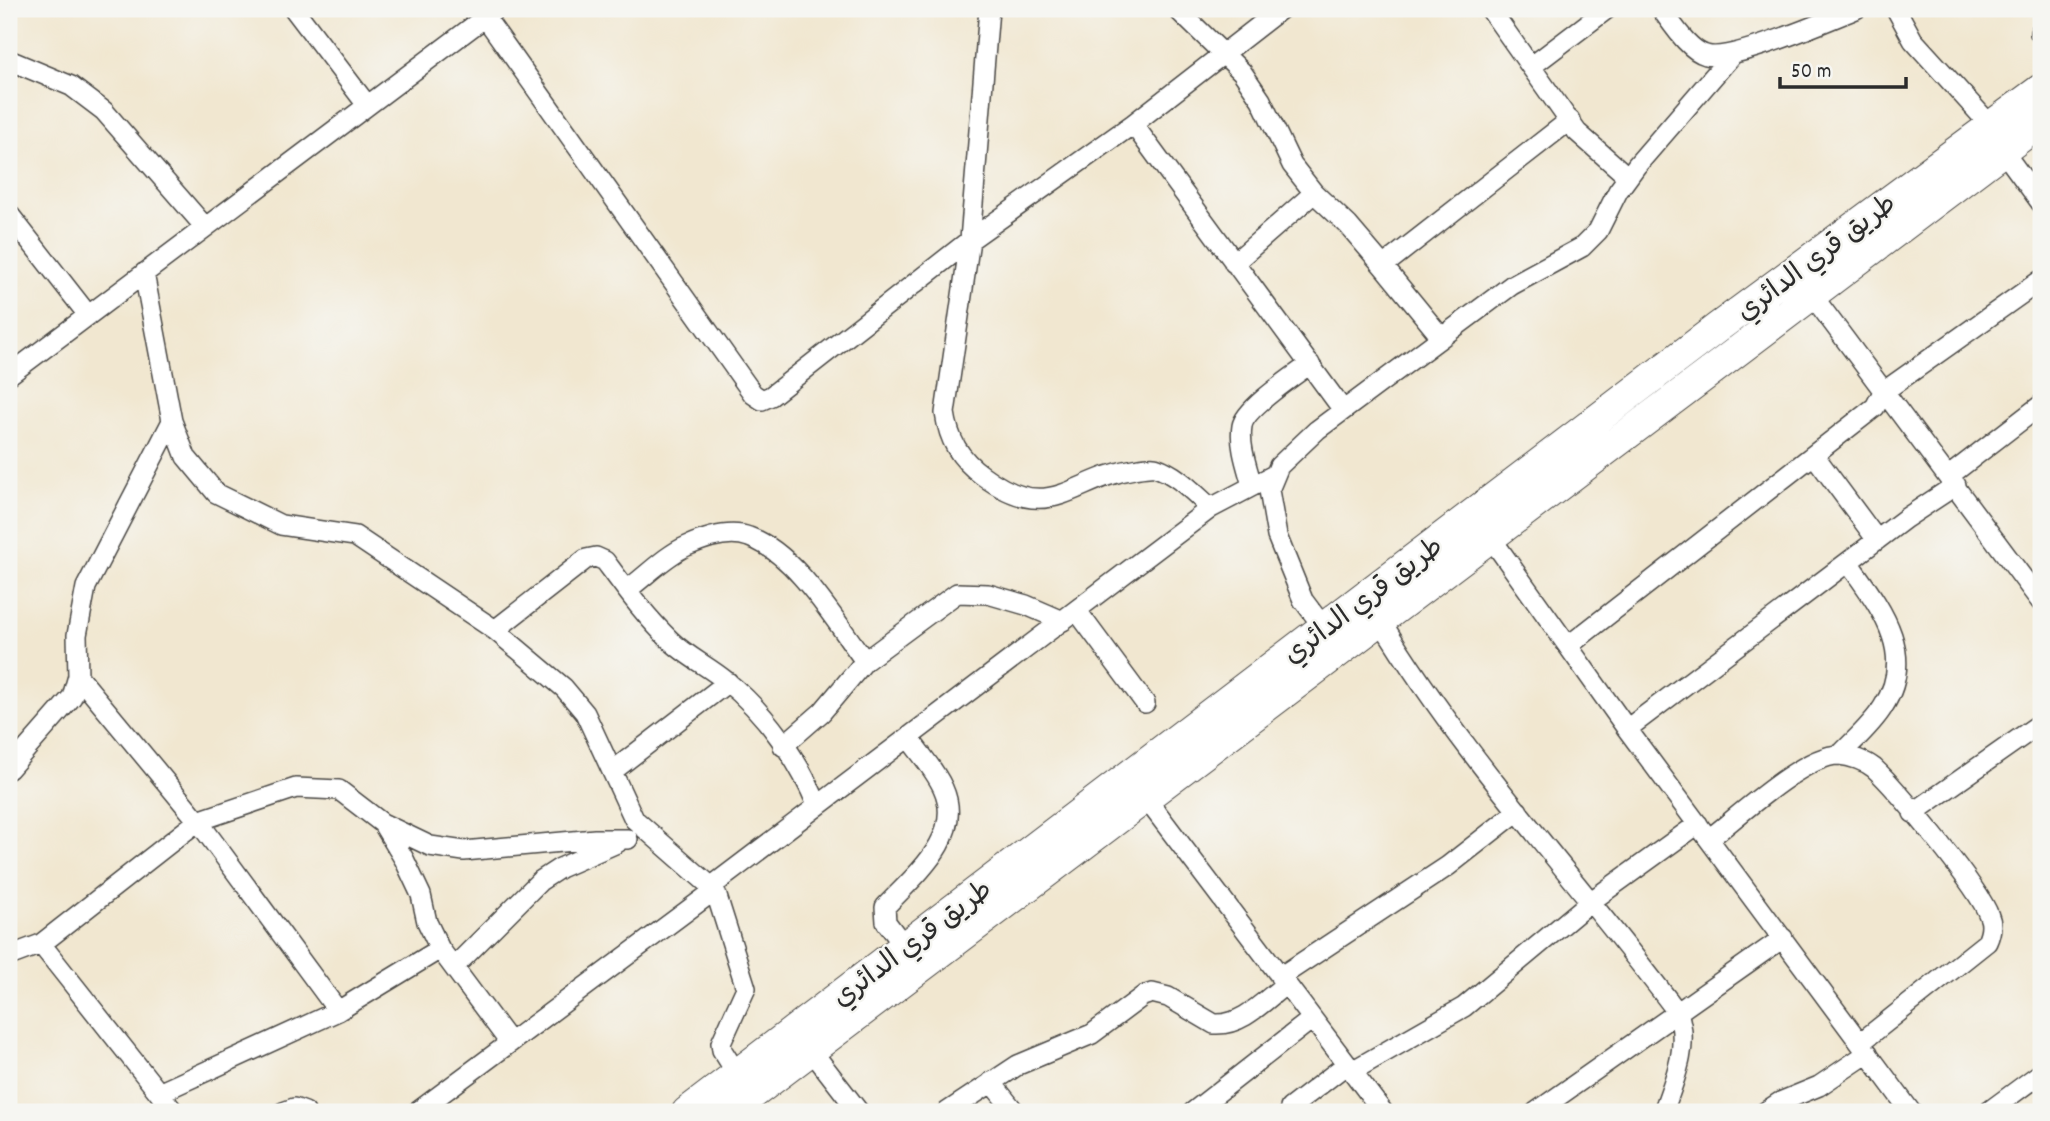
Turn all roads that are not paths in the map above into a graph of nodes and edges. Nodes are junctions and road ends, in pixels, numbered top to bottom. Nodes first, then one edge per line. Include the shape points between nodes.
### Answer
1 (294, 9) edge
2 (989, 9) edge
3 (1177, 9) edge
4 (1281, 9) edge
5 (1490, 9) edge
6 (1607, 9) edge
7 (1661, 9) edge
8 (1856, 9) edge
9 (1896, 9) edge
10 (490, 13) edge
11 (1224, 52) junction
12 (1732, 55) junction
13 (9, 60) edge
14 (1532, 66) junction
15 (2041, 89) edge
16 (367, 105) junction
17 (1570, 120) junction
18 (2041, 122) edge
19 (1133, 124) junction
20 (1997, 139) junction
21 (1628, 177) junction
22 (1314, 194) junction
23 (2041, 203) edge
24 (9, 214) edge
25 (205, 227) junction
26 (970, 240) junction
27 (1234, 263) junction
28 (1383, 266) junction
29 (144, 273) junction
30 (2041, 281) edge
31 (1812, 295) junction
32 (88, 315) junction
33 (1717, 328) junction
34 (1441, 337) junction
35 (1735, 353) junction
36 (1310, 364) junction
37 (9, 375) edge
38 (1883, 392) junction
39 (2041, 405) edge
40 (1343, 410) junction
41 (172, 421) junction
42 (1814, 455) junction
43 (1272, 476) junction
44 (1953, 481) junction
45 (1252, 485) junction
46 (1211, 508) junction
47 (1491, 538) junction
48 (1877, 540) junction
49 (1848, 562) junction
50 (2041, 568) edge
51 (2025, 580) junction
52 (627, 590) junction
53 (2041, 602) edge
54 (1070, 616) junction
55 (1381, 621) junction
56 (1324, 628) junction
57 (495, 630) junction
58 (1568, 646) junction
59 (865, 661) junction
60 (78, 676) junction
61 (728, 682) junction
62 (1145, 703) dead end
63 (2041, 723) edge
64 (1627, 729) junction
65 (909, 738) junction
66 (783, 746) junction
67 (1840, 755) junction
68 (9, 769) edge
69 (614, 771) junction
70 (1145, 797) junction
71 (817, 806) junction
72 (1518, 811) junction
73 (1913, 813) junction
74 (198, 821) junction
75 (382, 823) junction
76 (1704, 831) junction
77 (648, 833) junction
78 (628, 839) junction
79 (714, 888) junction
80 (1590, 902) junction
81 (1783, 938) junction
82 (41, 944) junction
83 (905, 947) junction
84 (440, 948) junction
85 (9, 956) edge
86 (454, 967) junction
87 (1283, 980) junction
88 (338, 1011) junction
89 (1678, 1013) junction
90 (1312, 1019) junction
91 (510, 1043) junction
92 (1864, 1048) junction
93 (811, 1050) junction
94 (1349, 1068) junction
95 (2041, 1073) edge
96 (737, 1074) junction
97 (990, 1082) junction
98 (161, 1092) junction
99 (1290, 1108) dead end
100 (174, 1112) edge
101 (283, 1112) edge
102 (305, 1112) edge
103 (417, 1112) edge
104 (687, 1112) edge
105 (729, 1112) edge
106 (859, 1112) edge
107 (947, 1112) edge
108 (1015, 1112) edge
109 (1194, 1112) edge
110 (1383, 1112) edge
111 (1536, 1112) edge
112 (1663, 1112) edge
113 (1765, 1112) edge
114 (1911, 1112) edge
115 (1988, 1112) edge

1 - 16 street
2 - 26 street
3 - 11 street
4 - 11 street
5 - 14 street
6 - 14 street
7 - 12 street via 1705,55
8 - 12 street
9 - 20 street via 1913,40
10 - 16 street
10 - 26 street via 753,394 762,400
11 - 19 street
11 - 22 street via 1261,100 1292,165
12 - 21 street
13 - 25 street via 71,86 104,111
14 - 17 street
15 - 20 highway, طريق قري الدائري
16 - 25 street
17 - 21 street via 1577,132
17 - 28 street
18 - 20 highway, طريق قري الدائري
19 - 26 street
19 - 27 street
20 - 23 street
20 - 31 highway, طريق قري الدائري
20 - 33 highway, طريق قري الدائري
21 - 34 street via 1598,231 1582,247 1511,285
22 - 27 street
22 - 28 street
24 - 32 street
25 - 29 street
26 - 46 street via 945,413 948,437 967,464 1020,495 1051,499 1123,471 1153,466 1176,477
27 - 36 street
28 - 34 street
29 - 32 street
29 - 41 street
30 - 38 street
31 - 35 highway, طريق قري الدائري
31 - 38 street
32 - 37 street
33 - 35 highway
33 - 56 highway, طريق قري الدائري
34 - 40 street
35 - 47 highway, طريق قري الدائري
36 - 40 street
36 - 45 street via 1242,423 1241,439
38 - 42 street via 1875,407
38 - 44 street
39 - 44 street
40 - 43 street via 1290,453
41 - 57 street via 186,457 216,493 281,525 355,536
41 - 60 street via 86,586 77,635
42 - 48 street
42 - 58 street
43 - 45 street
43 - 56 street via 1269,490 1277,536 1303,600
44 - 48 street
44 - 51 street
45 - 46 street
46 - 54 street
47 - 55 highway, طريق قري الدائري
47 - 58 street
48 - 49 street
49 - 64 street
49 - 67 street via 1887,617 1898,669 1883,708
50 - 51 street
51 - 53 street
52 - 57 street via 605,561 586,559
52 - 59 street via 685,547 721,534 748,537 775,552 799,574
52 - 61 street via 672,643
54 - 59 street via 988,594 957,593
54 - 62 street
54 - 65 street
55 - 70 highway, طريق قري الدائري
55 - 72 street via 1406,662
56 - 83 highway, طريق قري الدائري
57 - 69 street via 573,698
58 - 64 street
59 - 66 street via 822,712
60 - 68 street via 72,697
60 - 74 street
61 - 66 street
61 - 69 street
63 - 73 street
64 - 76 street
65 - 71 street
65 - 83 street via 942,786 951,811 943,838 927,863 885,908 886,922
66 - 71 street via 805,775
67 - 73 street via 1873,768
67 - 76 street via 1808,763
69 - 77 street via 631,813
70 - 87 street
70 - 93 highway, طريق قري الدائري
71 - 79 street
72 - 80 street
72 - 87 street via 1448,866
73 - 92 street via 1988,913 1990,936 1982,948
74 - 75 street via 296,788 339,790
74 - 82 street
74 - 88 street
75 - 78 street via 430,846 464,851
75 - 84 street via 421,895
76 - 80 street
76 - 81 street
77 - 78 street
77 - 79 street
78 - 86 street via 540,881
79 - 91 street
79 - 96 street via 746,981 742,1004 721,1043
80 - 89 street
80 - 94 street via 1464,1007
81 - 89 street
81 - 92 street
82 - 85 street
82 - 98 street
83 - 96 highway, طريق قري الدائري
84 - 86 street
84 - 88 street
86 - 91 street
87 - 90 street
87 - 97 street via 1237,1021 1221,1025 1160,994 1143,996 1092,1034 1041,1054
88 - 98 street
89 - 111 street
89 - 112 street via 1683,1037 1678,1071
90 - 94 street
90 - 109 street
91 - 103 street
92 - 113 street via 1819,1086
92 - 114 street
93 - 105 highway, طريق قري الدائري
93 - 106 street
94 - 99 street
94 - 110 street
95 - 115 street
96 - 104 highway, طريق قري الدائري
97 - 107 street
97 - 108 street
98 - 100 street
101 - 102 street via 294,1108

